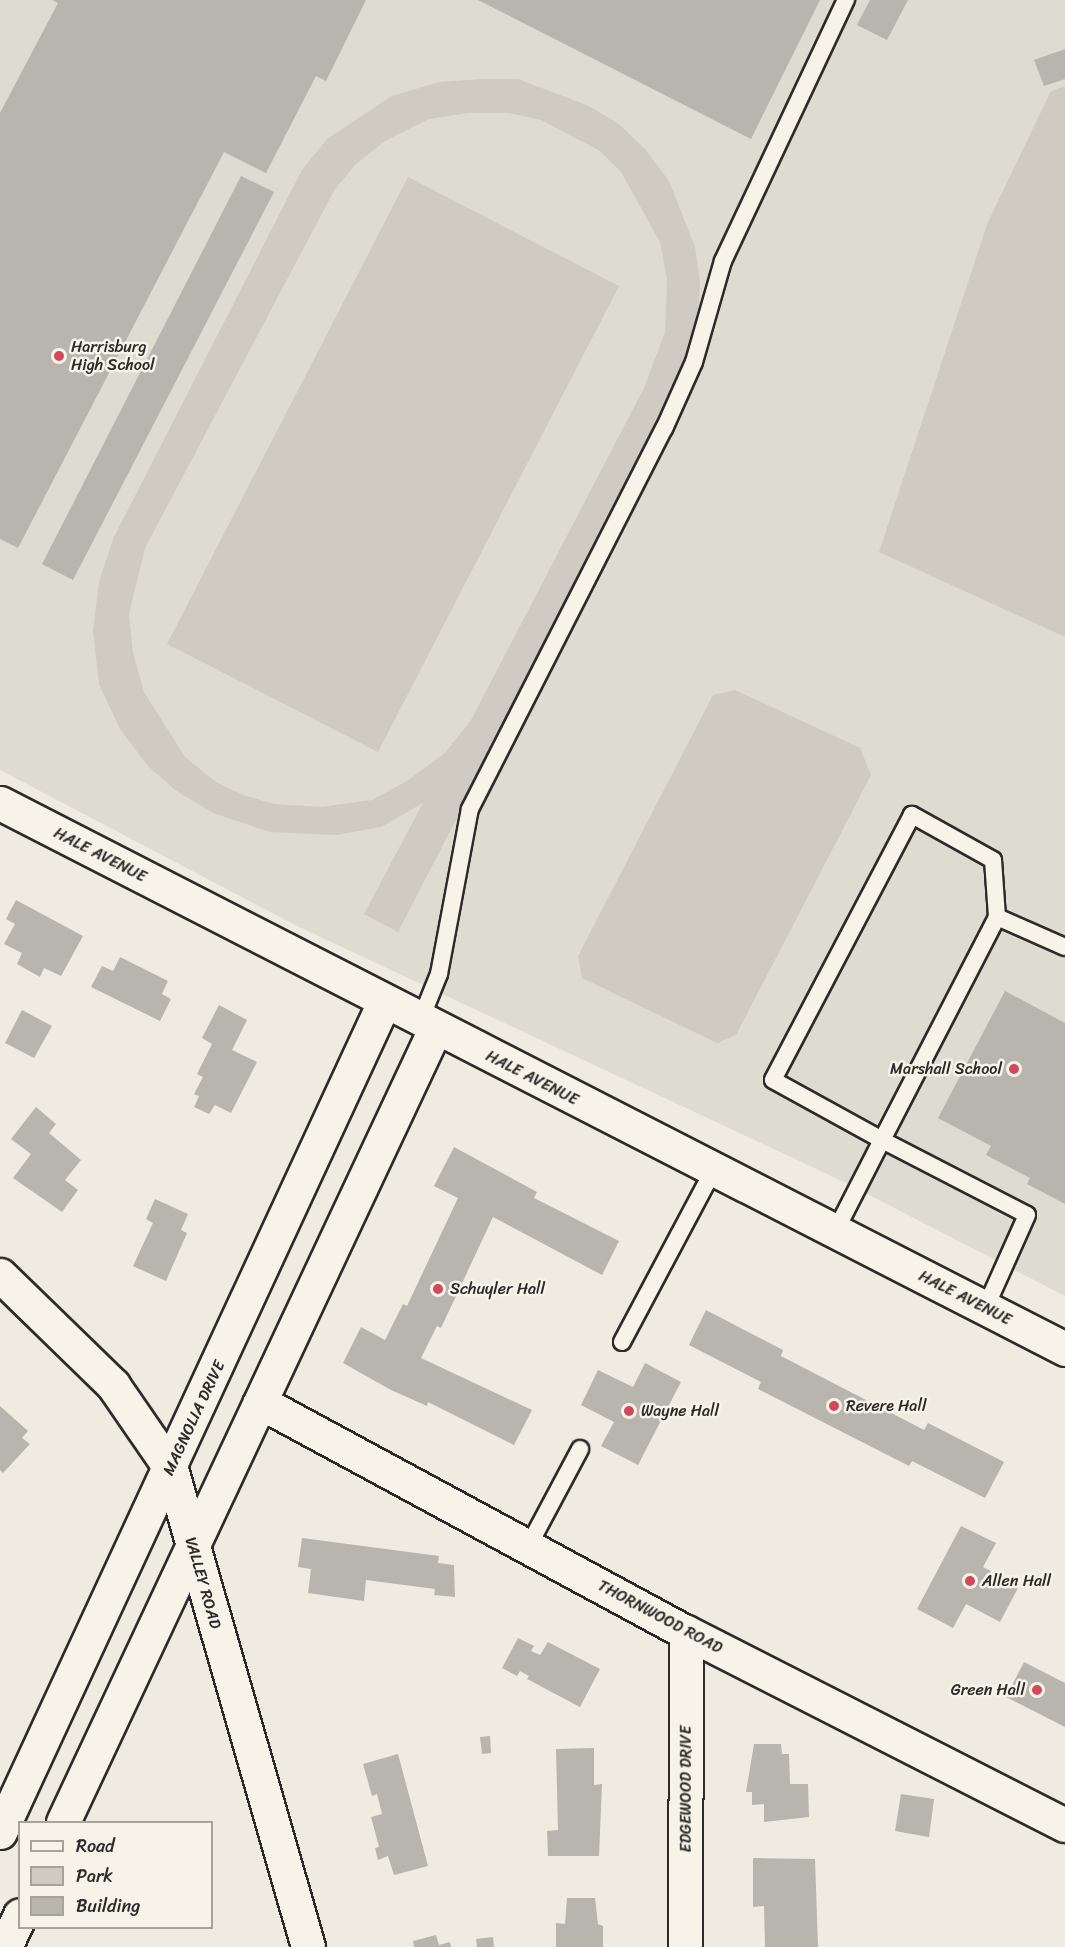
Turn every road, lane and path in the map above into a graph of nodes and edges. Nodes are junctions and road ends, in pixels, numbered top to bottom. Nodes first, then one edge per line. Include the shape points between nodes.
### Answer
1 (846, 0) edge
2 (0, 803) edge
3 (996, 917) junction
4 (1065, 947) edge
5 (384, 1002) junction
6 (428, 1025) junction
7 (882, 1140) junction
8 (713, 1170) junction
9 (835, 1232) junction
10 (0, 1275) edge
11 (986, 1309) junction
12 (622, 1342) dead end
13 (1065, 1349) edge
14 (260, 1402) junction
15 (580, 1449) dead end
16 (171, 1469) junction
17 (528, 1547) junction
18 (192, 1549) junction
19 (686, 1632) junction
20 (63, 1821) edge
21 (1065, 1825) edge
22 (0, 1832) edge
23 (18, 1919) edge
24 (4, 1947) edge
25 (308, 1947) edge
26 (685, 1947) edge

1 - 6 lane via 723,261 694,362 664,429 470,809
2 - 5 street, HALE AVENUE
3 - 4 lane
3 - 7 lane
3 - 7 lane via 993,860 912,815 773,1080
5 - 6 street, HALE AVENUE
5 - 16 street, MAGNOLIA DRIVE
6 - 8 street, HALE AVENUE
6 - 14 street
7 - 9 lane
7 - 11 lane via 1027,1215
8 - 9 street, HALE AVENUE
8 - 12 lane
9 - 11 street, HALE AVENUE
10 - 16 street, VALLEY ROAD via 113,1385
11 - 13 street, HALE AVENUE
14 - 17 street, THORNWOOD ROAD
14 - 18 street
15 - 17 lane
16 - 18 street, VALLEY ROAD
16 - 22 street, MAGNOLIA DRIVE
17 - 19 street, THORNWOOD ROAD
18 - 20 street
18 - 25 street, VALLEY ROAD
19 - 21 street, THORNWOOD ROAD
19 - 26 street, EDGEWOOD DRIVE
23 - 24 street

